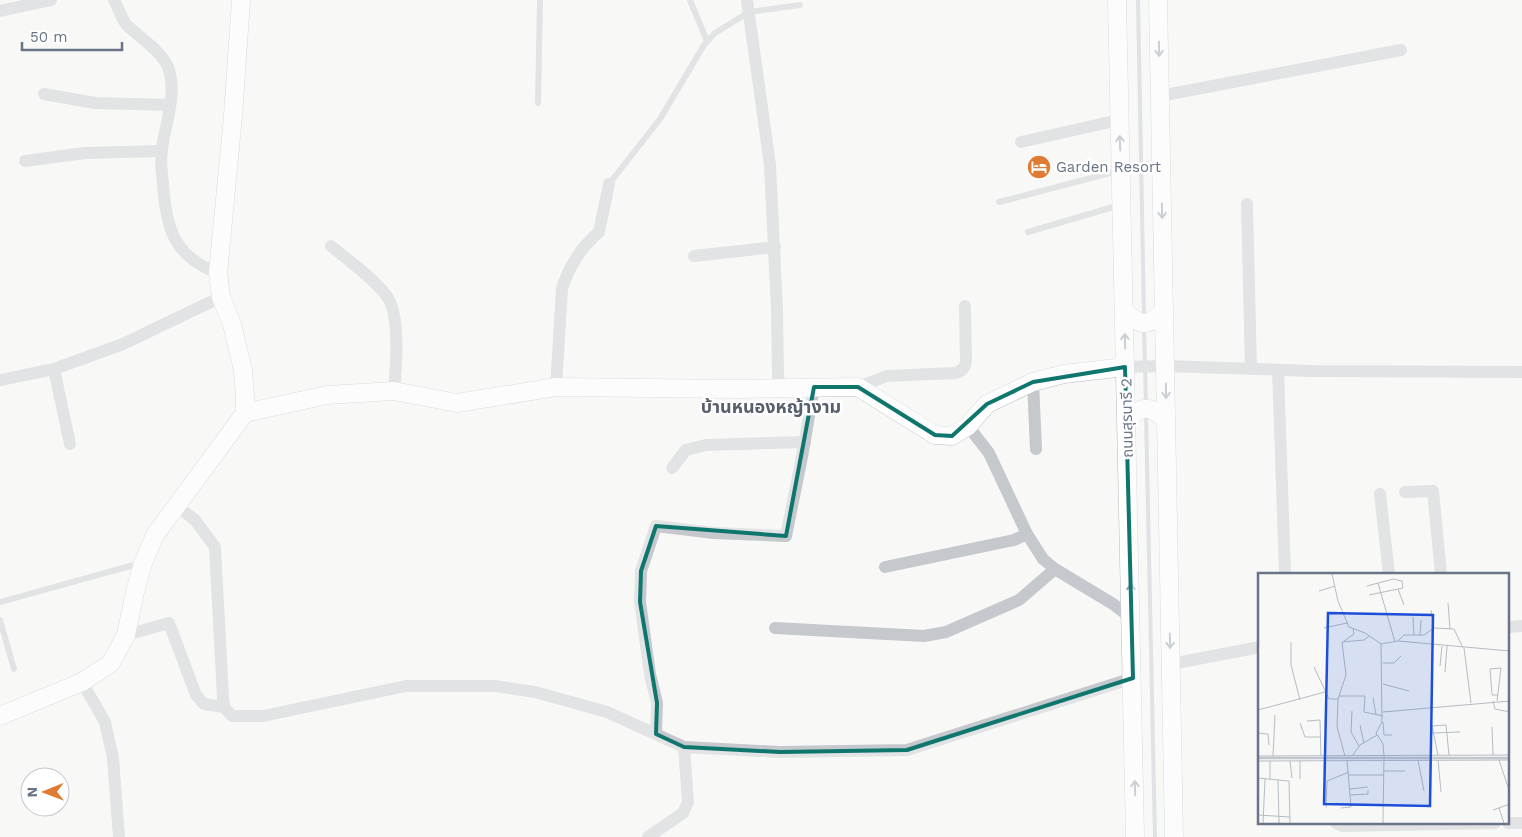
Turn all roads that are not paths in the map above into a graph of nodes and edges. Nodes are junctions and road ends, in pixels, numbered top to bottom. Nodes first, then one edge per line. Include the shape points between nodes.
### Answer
1 (51, 0) edge
2 (114, 0) edge
3 (241, 0) edge
4 (540, 0) edge
5 (690, 0) edge
6 (1117, 0) edge
7 (1158, 0) edge
8 (800, 5) dead end
9 (748, 6) edge
10 (0, 11) edge
11 (707, 42) junction
12 (1401, 50) dead end
13 (44, 94) dead end
14 (1160, 96) junction
15 (538, 104) dead end
16 (170, 105) junction
17 (1119, 120) junction
18 (1021, 142) dead end
19 (162, 151) junction
20 (25, 161) dead end
21 (1121, 170) junction
22 (608, 184) joint
23 (999, 202) dead end
24 (1122, 204) junction
25 (1247, 204) dead end
26 (1028, 232) dead end
27 (331, 246) dead end
28 (774, 246) junction
29 (694, 256) dead end
30 (218, 273) junction
31 (221, 297) junction
32 (965, 306) dead end
33 (1160, 314) junction
34 (1129, 316) junction
35 (1160, 366) junction
36 (1130, 367) junction
37 (1251, 368) junction
38 (54, 370) junction
39 (1278, 370) junction
40 (1522, 372) edge
41 (0, 380) edge
42 (1032, 382) junction
43 (556, 387) junction
44 (814, 387) junction
45 (858, 387) junction
46 (780, 388) junction
47 (394, 391) junction
48 (245, 413) junction
49 (1131, 416) junction
50 (1162, 416) junction
51 (968, 426) junction
52 (805, 442) junction
53 (70, 444) dead end
54 (1036, 449) dead end
55 (672, 468) dead end
56 (1405, 492) dead end
57 (1380, 494) dead end
58 (176, 506) junction
59 (1028, 534) junction
60 (143, 562) junction
61 (885, 567) dead end
62 (1055, 569) junction
63 (1285, 573) edge
64 (1389, 573) edge
65 (1441, 573) edge
66 (0, 602) edge
67 (1131, 618) junction
68 (0, 620) edge
69 (775, 628) dead end
70 (126, 635) junction
71 (1258, 648) edge
72 (1171, 664) junction
73 (14, 669) dead end
74 (1133, 678) junction
75 (82, 682) junction
76 (224, 708) junction
77 (0, 716) edge
78 (656, 734) junction
79 (684, 747) junction
80 (1338, 824) edge
81 (1445, 824) edge
82 (119, 837) edge
83 (648, 837) edge
84 (1136, 837) edge
85 (1174, 837) edge

1 - 10 street
2 - 16 street via 126,23 149,43 168,67 172,89
3 - 30 street
4 - 15 lane
5 - 11 lane
6 - 17 street, ถนนสุรนารี 2
7 -> 14 street
8 - 9 lane
9 - 11 lane
9 - 28 street via 770,165
11 - 22 lane via 660,118
12 - 14 street
13 - 16 street via 95,103
14 -> 33 street
16 - 19 street
17 - 18 street
21 -> 17 street, ถนนสุรนารี 2
19 - 20 street via 85,153
19 - 30 street via 164,203 170,228 187,255 202,267
21 - 23 lane
21 - 24 street, ถนนสุรนารี 2
22 - 43 street via 599,232 588,241 562,289
24 - 26 lane
24 - 34 street, ถนนสุรนารี 2
25 - 37 street
27 - 47 street via 378,287 391,304 396,351
28 - 29 street
28 - 46 street
30 - 31 street
31 - 38 street via 123,344
31 - 48 street via 232,324 243,370
32 - 45 street via 966,361 961,371 887,376
33 - 34 street via 1147,323
33 - 35 street
36 -> 34 street, ถนนสุรนารี 2
35 - 36 street
35 - 37 street
35 -> 50 street
36 - 42 street via 1064,374
36 - 49 street, ถนนสุรนารี 2
37 - 39 street
38 - 41 street
38 - 53 street
39 - 40 street
39 - 63 street
42 - 51 street via 987,404
42 - 54 street
43 - 46 street
43 - 47 street via 457,403
44 - 45 street
44 - 46 street
44 - 52 street
45 - 51 street via 935,435 952,436
47 - 48 street via 327,395
48 - 58 street
49 - 50 street via 1146,408
67 -> 49 street, ถนนสุรนารี 2
50 -> 72 street
51 - 59 street via 989,453
52 - 55 street via 706,444 686,450
52 - 78 street via 786,536 714,533 656,526 641,571 640,602 657,703
56 - 65 street via 1433,491
57 - 64 street
58 - 60 street via 155,535
58 - 76 street via 195,520 215,547
59 - 61 street via 1014,540
59 - 62 street via 1043,560
60 - 66 lane
60 - 70 street
62 - 67 street
62 - 69 street via 1019,600 946,632 924,636
67 - 74 street, ถนนสุรนารี 2
68 - 73 lane
70 - 75 street via 111,663
70 - 76 street via 169,623 196,695 204,704
71 - 72 street
72 - 85 street
74 - 79 street via 906,750 780,752
84 -> 74 street, ถนนสุรนารี 2
75 - 77 street
75 - 82 street via 107,731 113,758
76 - 78 street via 232,716 263,716 406,686 495,686 535,692 607,712
78 - 79 street
79 - 83 street via 688,802 683,813
80 - 81 street

